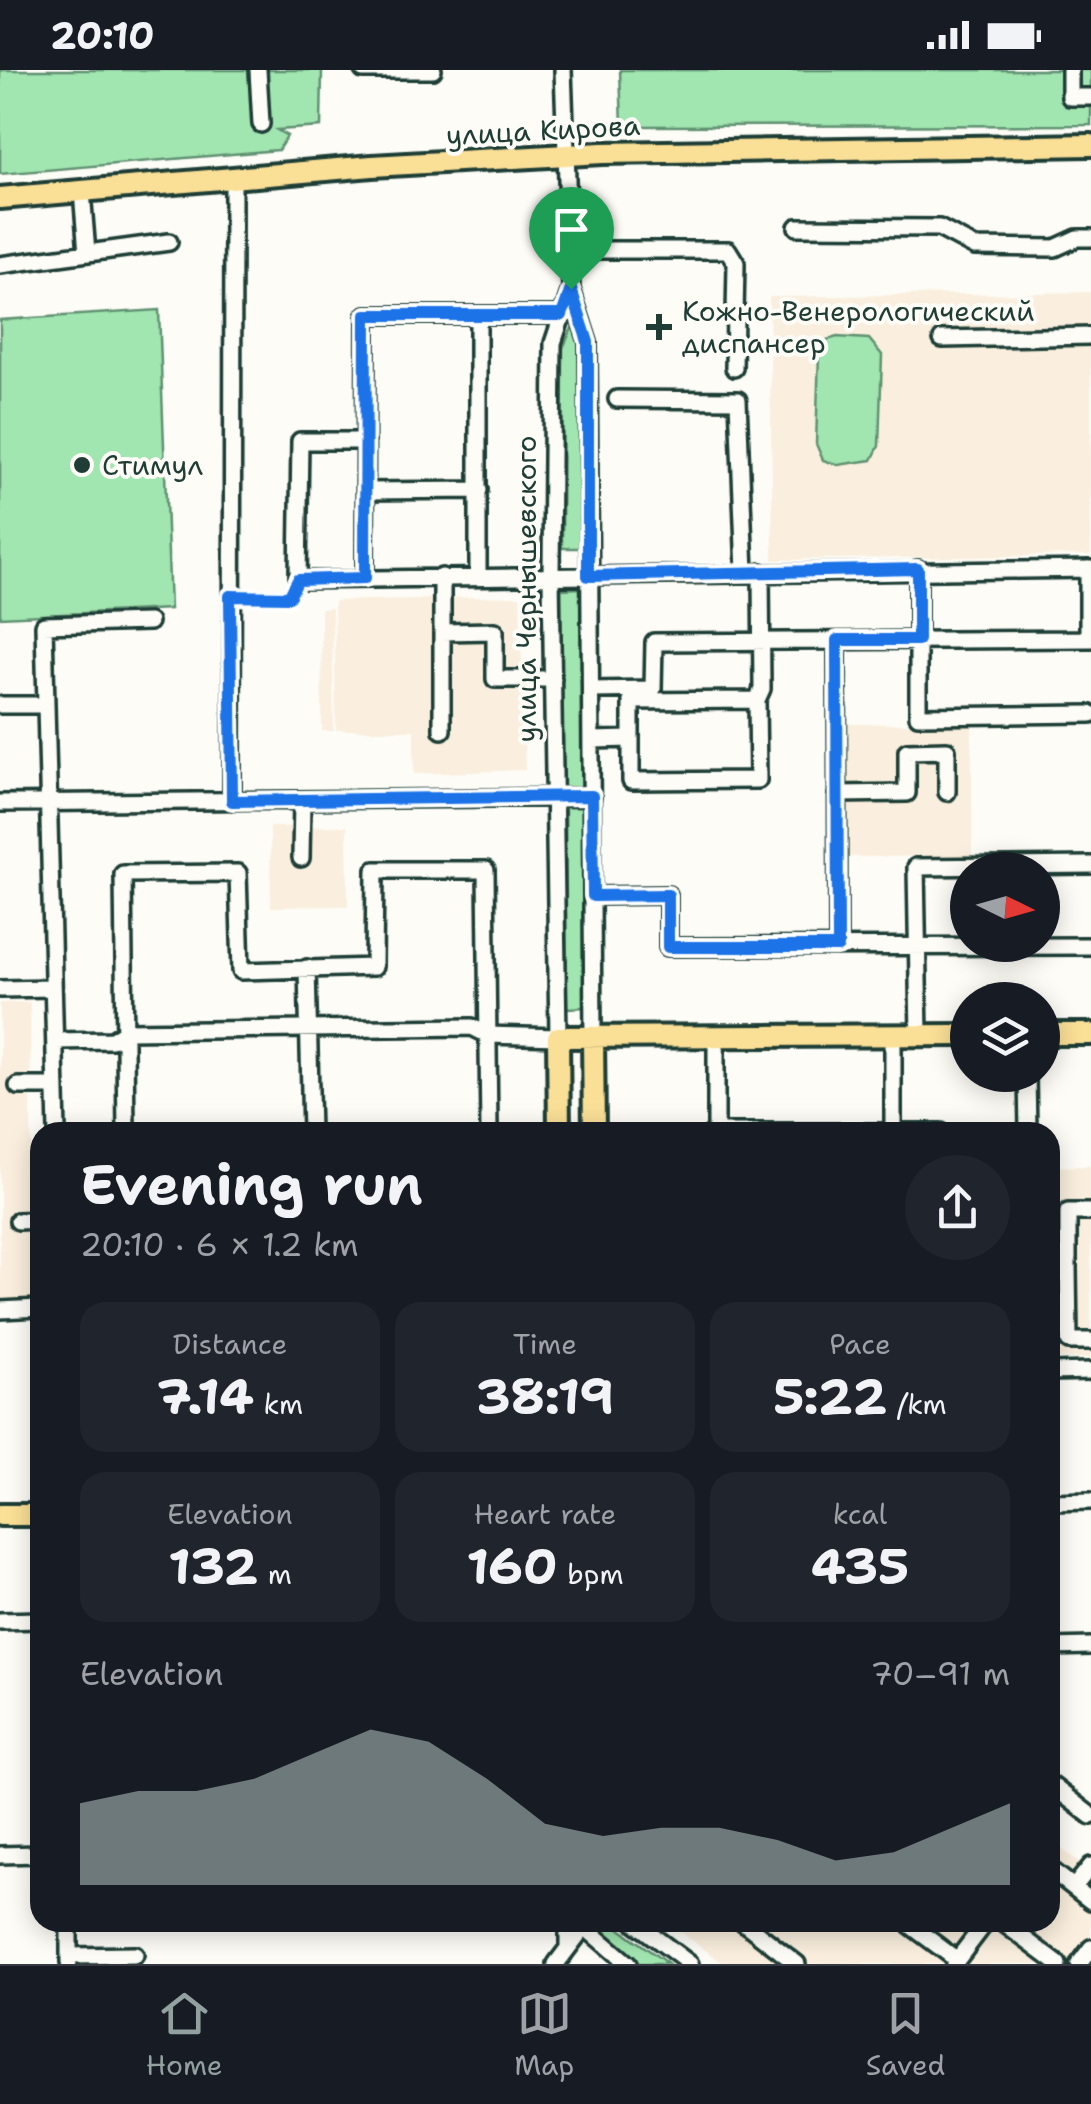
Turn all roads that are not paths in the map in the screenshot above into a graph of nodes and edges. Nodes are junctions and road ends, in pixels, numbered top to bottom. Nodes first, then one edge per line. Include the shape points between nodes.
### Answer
1 (258, 70) edge
2 (363, 70) edge
3 (433, 70) edge
4 (564, 70) edge
5 (1070, 70) edge
6 (1091, 97) edge
7 (261, 124) dead end
8 (1091, 145) edge
9 (565, 155) junction
10 (233, 177) junction
11 (82, 191) junction
12 (0, 198) edge
13 (796, 228) dead end
14 (1091, 238) edge
15 (168, 242) dead end
16 (570, 250) junction
17 (87, 253) junction
18 (0, 265) edge
19 (571, 289) junction
20 (478, 315) junction
21 (562, 315) junction
22 (1091, 336) edge
23 (942, 339) dead end
24 (734, 368) dead end
25 (617, 400) dead end
26 (366, 441) junction
27 (366, 490) junction
28 (479, 490) junction
29 (918, 569) junction
30 (1090, 569) edge
31 (753, 572) junction
32 (551, 576) junction
33 (588, 576) junction
34 (442, 577) junction
35 (365, 578) junction
36 (478, 578) junction
37 (149, 622) dead end
38 (442, 632) junction
39 (1089, 639) edge
40 (837, 640) junction
41 (918, 640) junction
42 (761, 641) junction
43 (553, 679) junction
44 (590, 690) junction
45 (758, 700) junction
46 (0, 705) edge
47 (46, 705) junction
48 (1091, 714) edge
49 (442, 730) dead end
50 (632, 739) junction
51 (592, 740) junction
52 (947, 792) dead end
53 (837, 794) junction
54 (554, 796) junction
55 (592, 796) junction
56 (302, 800) junction
57 (232, 801) junction
58 (0, 803) edge
59 (50, 803) junction
60 (301, 858) dead end
61 (1091, 865) edge
62 (593, 896) junction
63 (1091, 946) edge
64 (838, 947) junction
65 (918, 947) junction
66 (306, 968) junction
67 (53, 988) junction
68 (0, 989) edge
69 (308, 1028) junction
70 (126, 1031) junction
71 (1060, 1034) edge
72 (1091, 1034) edge
73 (488, 1035) junction
74 (950, 1035) edge
75 (892, 1036) junction
76 (919, 1036) junction
77 (592, 1037) junction
78 (558, 1038) junction
79 (716, 1038) junction
80 (55, 1041) junction
81 (18, 1086) dead end
82 (56, 1086) junction
83 (1027, 1092) edge
84 (57, 1122) edge
85 (126, 1122) edge
86 (311, 1122) edge
87 (490, 1122) edge
88 (558, 1122) edge
89 (594, 1122) edge
90 (715, 1122) edge
91 (892, 1122) edge
92 (1028, 1122) edge
93 (1091, 1212) edge
94 (18, 1220) dead end
95 (30, 1220) edge
96 (1060, 1269) edge
97 (1068, 1269) junction
98 (30, 1308) edge
99 (0, 1310) edge
100 (1091, 1341) edge
101 (1091, 1371) edge
102 (1060, 1372) edge
103 (1091, 1501) edge
104 (1060, 1502) edge
105 (0, 1515) edge
106 (30, 1515) edge
107 (0, 1620) edge
108 (30, 1620) edge
109 (1091, 1646) edge
110 (1060, 1647) edge
111 (1060, 1792) edge
112 (1091, 1816) edge
113 (30, 1854) edge
114 (0, 1855) edge
115 (1091, 1866) edge
116 (1060, 1877) edge
117 (1074, 1888) junction
118 (1091, 1900) edge
119 (69, 1932) edge
120 (575, 1932) edge
121 (589, 1932) edge
122 (647, 1932) edge
123 (757, 1932) edge
124 (918, 1932) edge
125 (978, 1932) edge
126 (1015, 1932) edge
127 (1091, 1948) edge
128 (134, 1955) dead end
129 (69, 1960) edge
130 (956, 1962) edge
131 (556, 1964) edge
132 (628, 1964) edge
133 (690, 1964) edge
134 (797, 1964) edge
135 (1058, 1964) edge
136 (1079, 1964) edge

1 - 7 street
2 - 3 street
4 - 9 street, улица Чернышевского
5 - 6 street via 1070,97
8 - 9 main road, улица Кирова
9 - 10 main road, улица Кирова
9 - 16 street, улица Чернышевского
10 - 11 main road, улица Кирова
10 - 57 street
11 - 12 main road, улица Кирова
11 - 17 street
13 - 14 street via 939,228 974,247 1055,248
15 - 17 street
16 - 19 street, улица Чернышевского
16 - 24 street via 728,250 736,262
17 - 18 street
19 - 21 street, улица Чернышевского
19 - 33 street, улица Чернышевского via 588,342
20 - 21 street
20 - 26 street via 366,315
20 - 28 street
21 - 32 street, улица Чернышевского via 554,342
22 - 23 street
25 - 31 street via 738,400
26 - 27 street
26 - 35 street via 300,442 298,580
27 - 28 street
27 - 35 street
28 - 36 street
29 - 30 street
29 - 31 street
29 - 41 street
30 - 39 street
31 - 33 street
31 - 42 street
32 - 33 street
32 - 36 street
32 - 43 street, улица Чернышевского
33 - 44 street, улица Чернышевского
34 - 35 street
34 - 36 street
34 - 38 street
37 - 47 street via 44,624
38 - 43 street via 495,631 495,680
38 - 49 street
39 - 41 street
40 - 41 street
40 - 42 street
40 - 53 street
41 - 48 street via 918,716
42 - 44 street via 654,642 654,689
42 - 45 street
43 - 54 street, улица Чернышевского
44 - 51 street, улица Чернышевского
45 - 50 street via 631,701
45 - 50 street via 758,780 632,781
46 - 47 street
47 - 59 street
50 - 51 street
51 - 55 street, улица Чернышевского
52 - 53 street via 947,750 907,750 906,793
53 - 64 street
54 - 55 street
54 - 56 street
54 - 78 street, улица Чернышевского
55 - 62 street, улица Чернышевского
56 - 57 street
56 - 60 street
57 - 59 street
58 - 59 street
59 - 67 street
61 - 65 street via 916,867
62 - 64 street via 668,895 668,947
62 - 77 street, улица Чернышевского
63 - 65 street
64 - 65 street
65 - 76 street
66 - 69 street
66 - 70 street via 241,971 238,873 123,874
66 - 73 street via 374,966 375,870 486,870
67 - 68 street
67 - 80 street
69 - 70 street
69 - 73 street via 472,1026
69 - 86 street
70 - 80 street via 112,1040
70 - 85 street
71 - 72 main road
73 - 78 street
73 - 87 street
74 - 76 main road
75 - 76 main road
75 - 79 main road
75 - 91 street
77 - 78 main road
77 - 79 main road
77 - 89 main road, улица Чернышевского
78 - 88 main road, улица Чернышевского
79 - 90 street
80 - 82 street
81 - 82 street
82 - 84 street
83 - 92 street
93 - 97 street via 1068,1212
94 - 95 street
96 - 97 street
97 - 100 street via 1069,1341
98 - 99 street
101 - 102 street
103 - 104 street
105 - 106 main road
107 - 108 street
109 - 110 street
111 - 112 street
113 - 114 street
115 - 117 street
116 - 117 street
117 - 118 street
119 - 129 street
120 - 131 street
121 - 132 street
122 - 133 street
123 - 134 street
124 - 130 street
125 - 130 street
126 - 135 street
127 - 136 street
128 - 129 street

